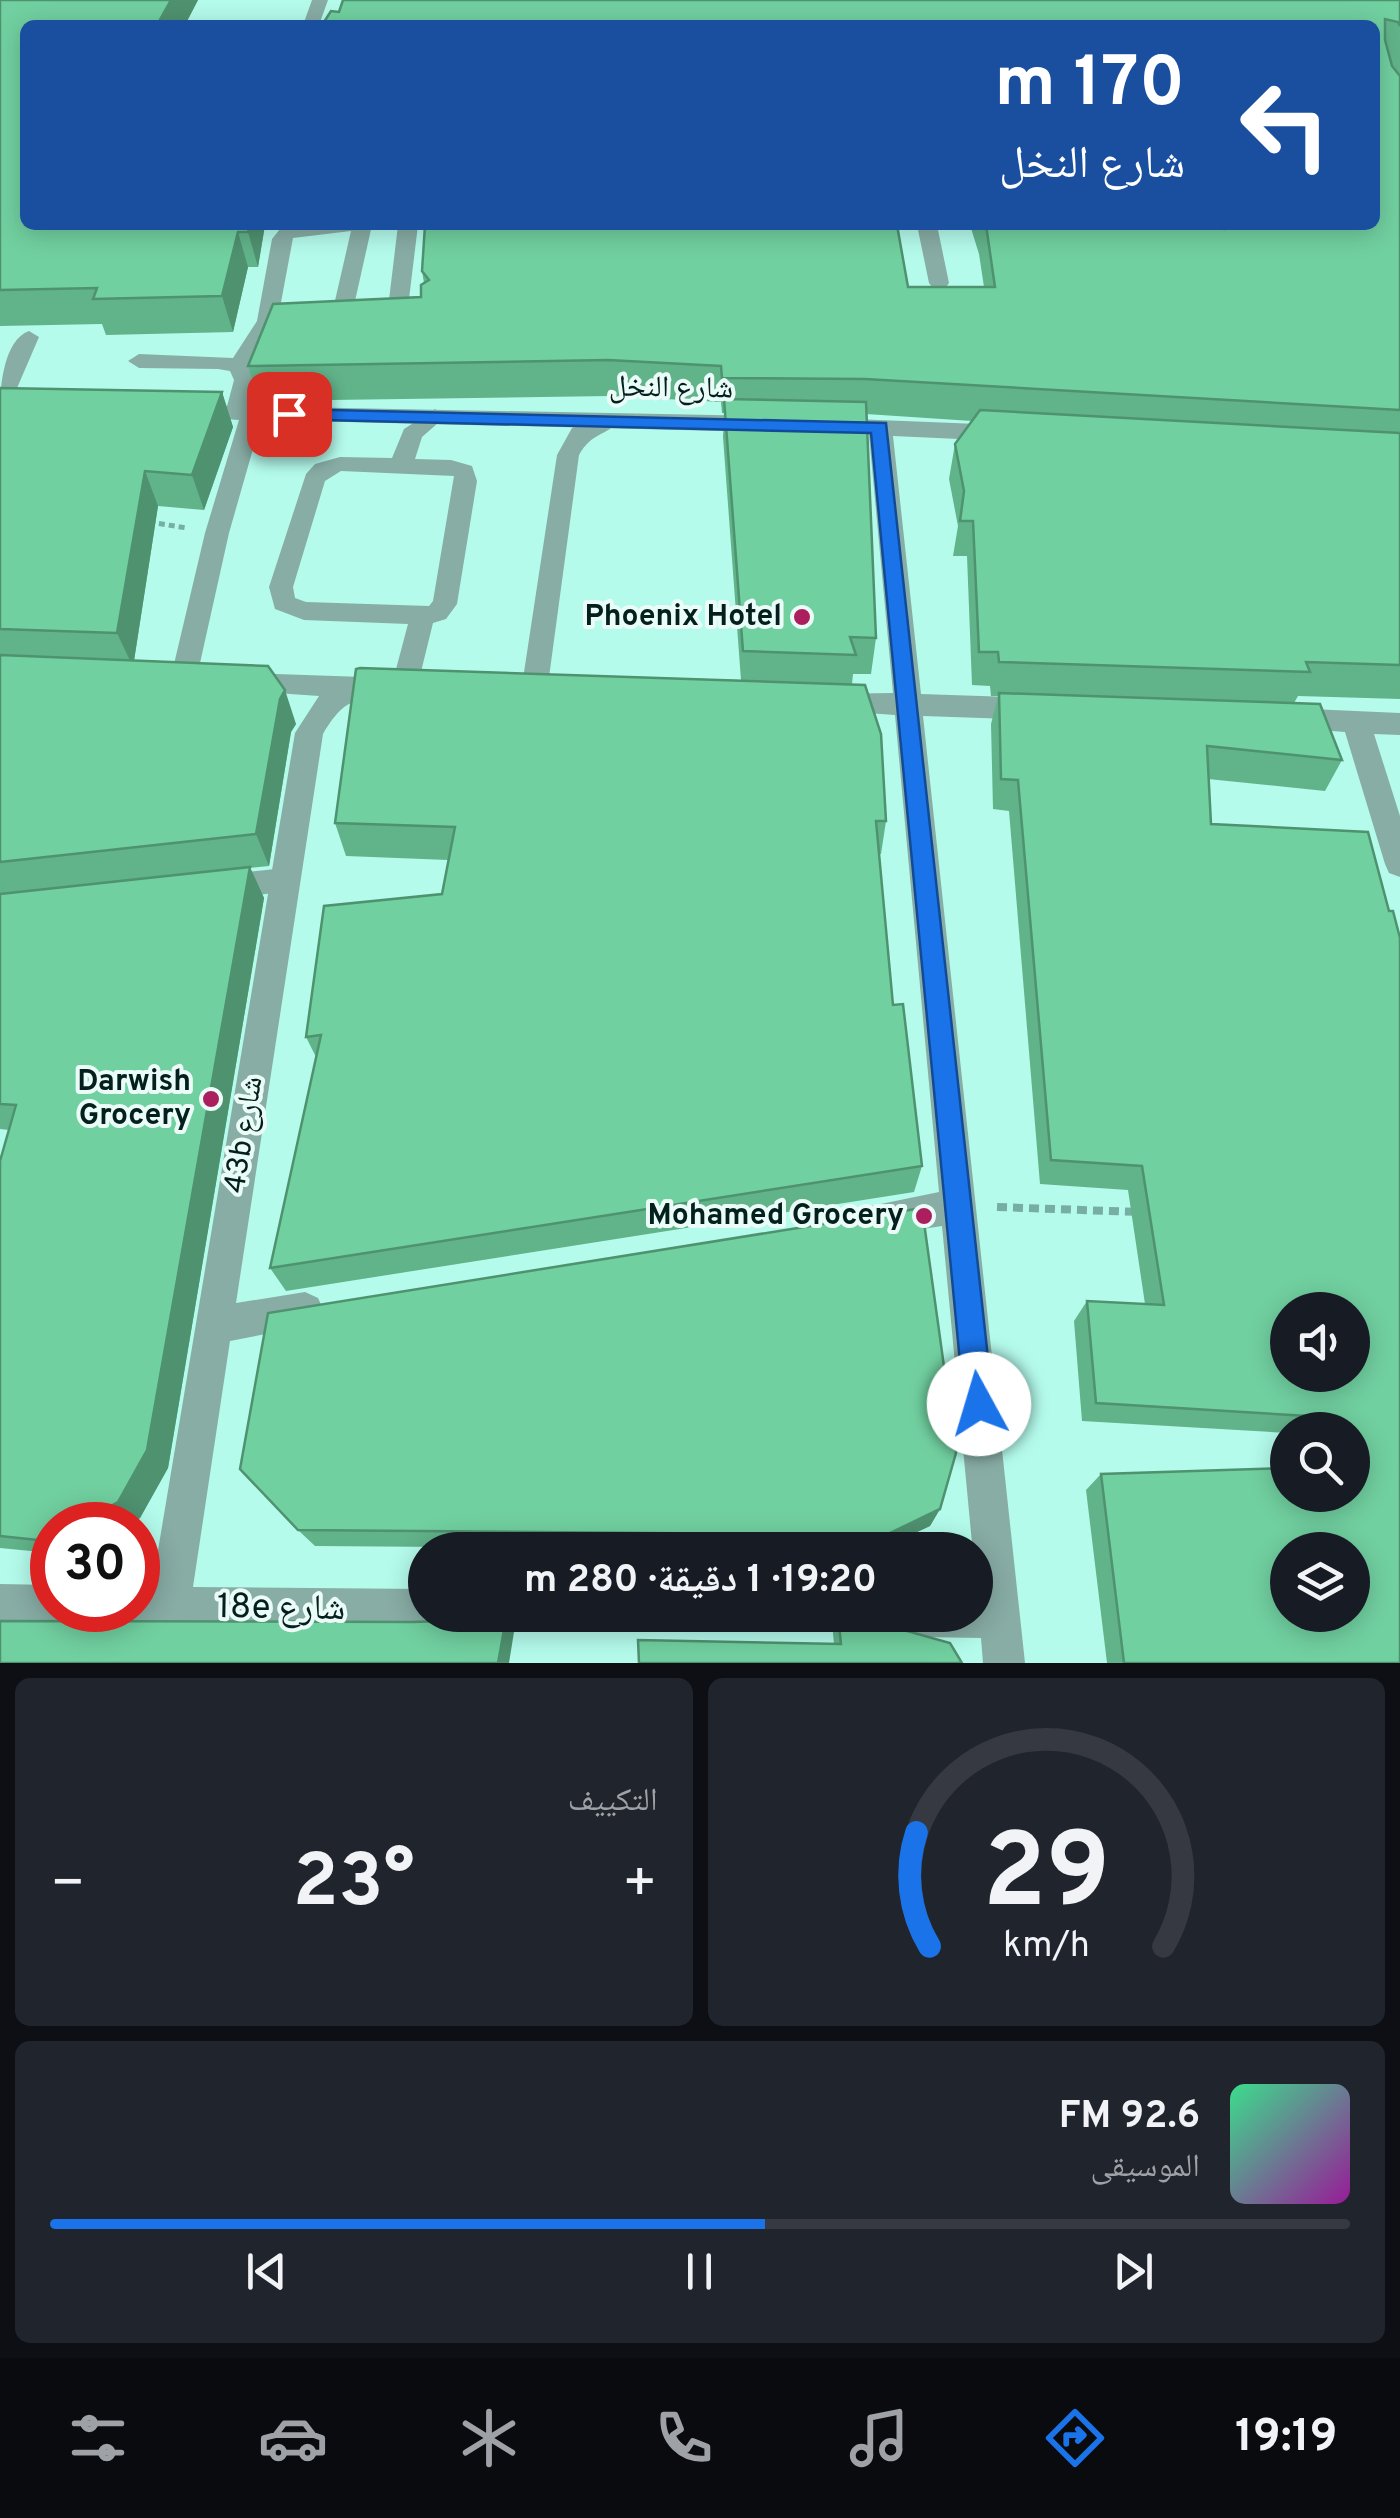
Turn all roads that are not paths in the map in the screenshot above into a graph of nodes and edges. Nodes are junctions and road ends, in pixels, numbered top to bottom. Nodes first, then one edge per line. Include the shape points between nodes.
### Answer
1 (306, 230) edge
2 (361, 230) edge
3 (407, 230) edge
4 (928, 230) edge
5 (939, 282) edge
6 (422, 313) edge
7 (267, 321) junction
8 (30, 336) dead end
9 (139, 361) dead end
10 (239, 366) junction
11 (7, 408) edge
12 (158, 413) edge
13 (244, 414) junction
14 (435, 416) junction
15 (609, 420) junction
16 (880, 428) junction
17 (1030, 435) edge
18 (401, 465) junction
19 (422, 616) junction
20 (147, 680) edge
21 (203, 682) junction
22 (360, 687) junction
23 (404, 688) junction
24 (441, 689) edge
25 (497, 691) edge
26 (544, 693) joint
27 (810, 701) edge
28 (908, 704) junction
29 (1064, 710) edge
30 (1258, 718) edge
31 (1356, 722) junction
32 (1400, 724) edge
33 (1400, 864) edge
34 (285, 880) junction
35 (189, 891) edge
36 (959, 1206) junction
37 (841, 1224) edge
38 (332, 1306) edge
39 (214, 1325) junction
40 (160, 1575) edge
41 (0, 1605) edge
42 (30, 1606) edge
43 (160, 1607) edge
44 (408, 1610) edge
45 (993, 1616) edge
46 (1000, 1616) junction
47 (1004, 1663) edge

1 - 7 lane via 282,239
2 - 7 lane via 343,310
3 - 6 lane via 398,300
4 - 5 lane
7 - 10 lane
8 - 11 lane
9 - 10 lane
10 - 13 lane
12 - 13 street, شارع النخل
13 - 14 street, شارع النخل
13 - 21 lane via 218,532
14 - 15 street, شارع النخل
14 - 18 lane via 412,434
15 - 16 street, شارع النخل
15 - 26 lane via 580,433 568,455
16 - 17 street, شارع النخل
16 - 28 street
18 - 19 lane via 451,467 466,476 445,604
18 - 19 lane via 340,464 318,473 280,596 304,611
19 - 23 lane
20 - 21 street
21 - 22 street
22 - 23 street
22 - 34 street, 43b شارع via 326,705 309,733
23 - 24 street
25 - 26 street
27 - 28 street
28 - 29 street
28 - 36 street
30 - 31 street
31 - 32 street
31 - 33 street
34 - 35 lane
34 - 39 street, 43b شارع
36 - 37 street
36 - 46 street
38 - 39 street
39 - 40 street, 43b شارع
41 - 42 street
43 - 44 street, 18e شارع
45 - 46 street
46 - 47 street

